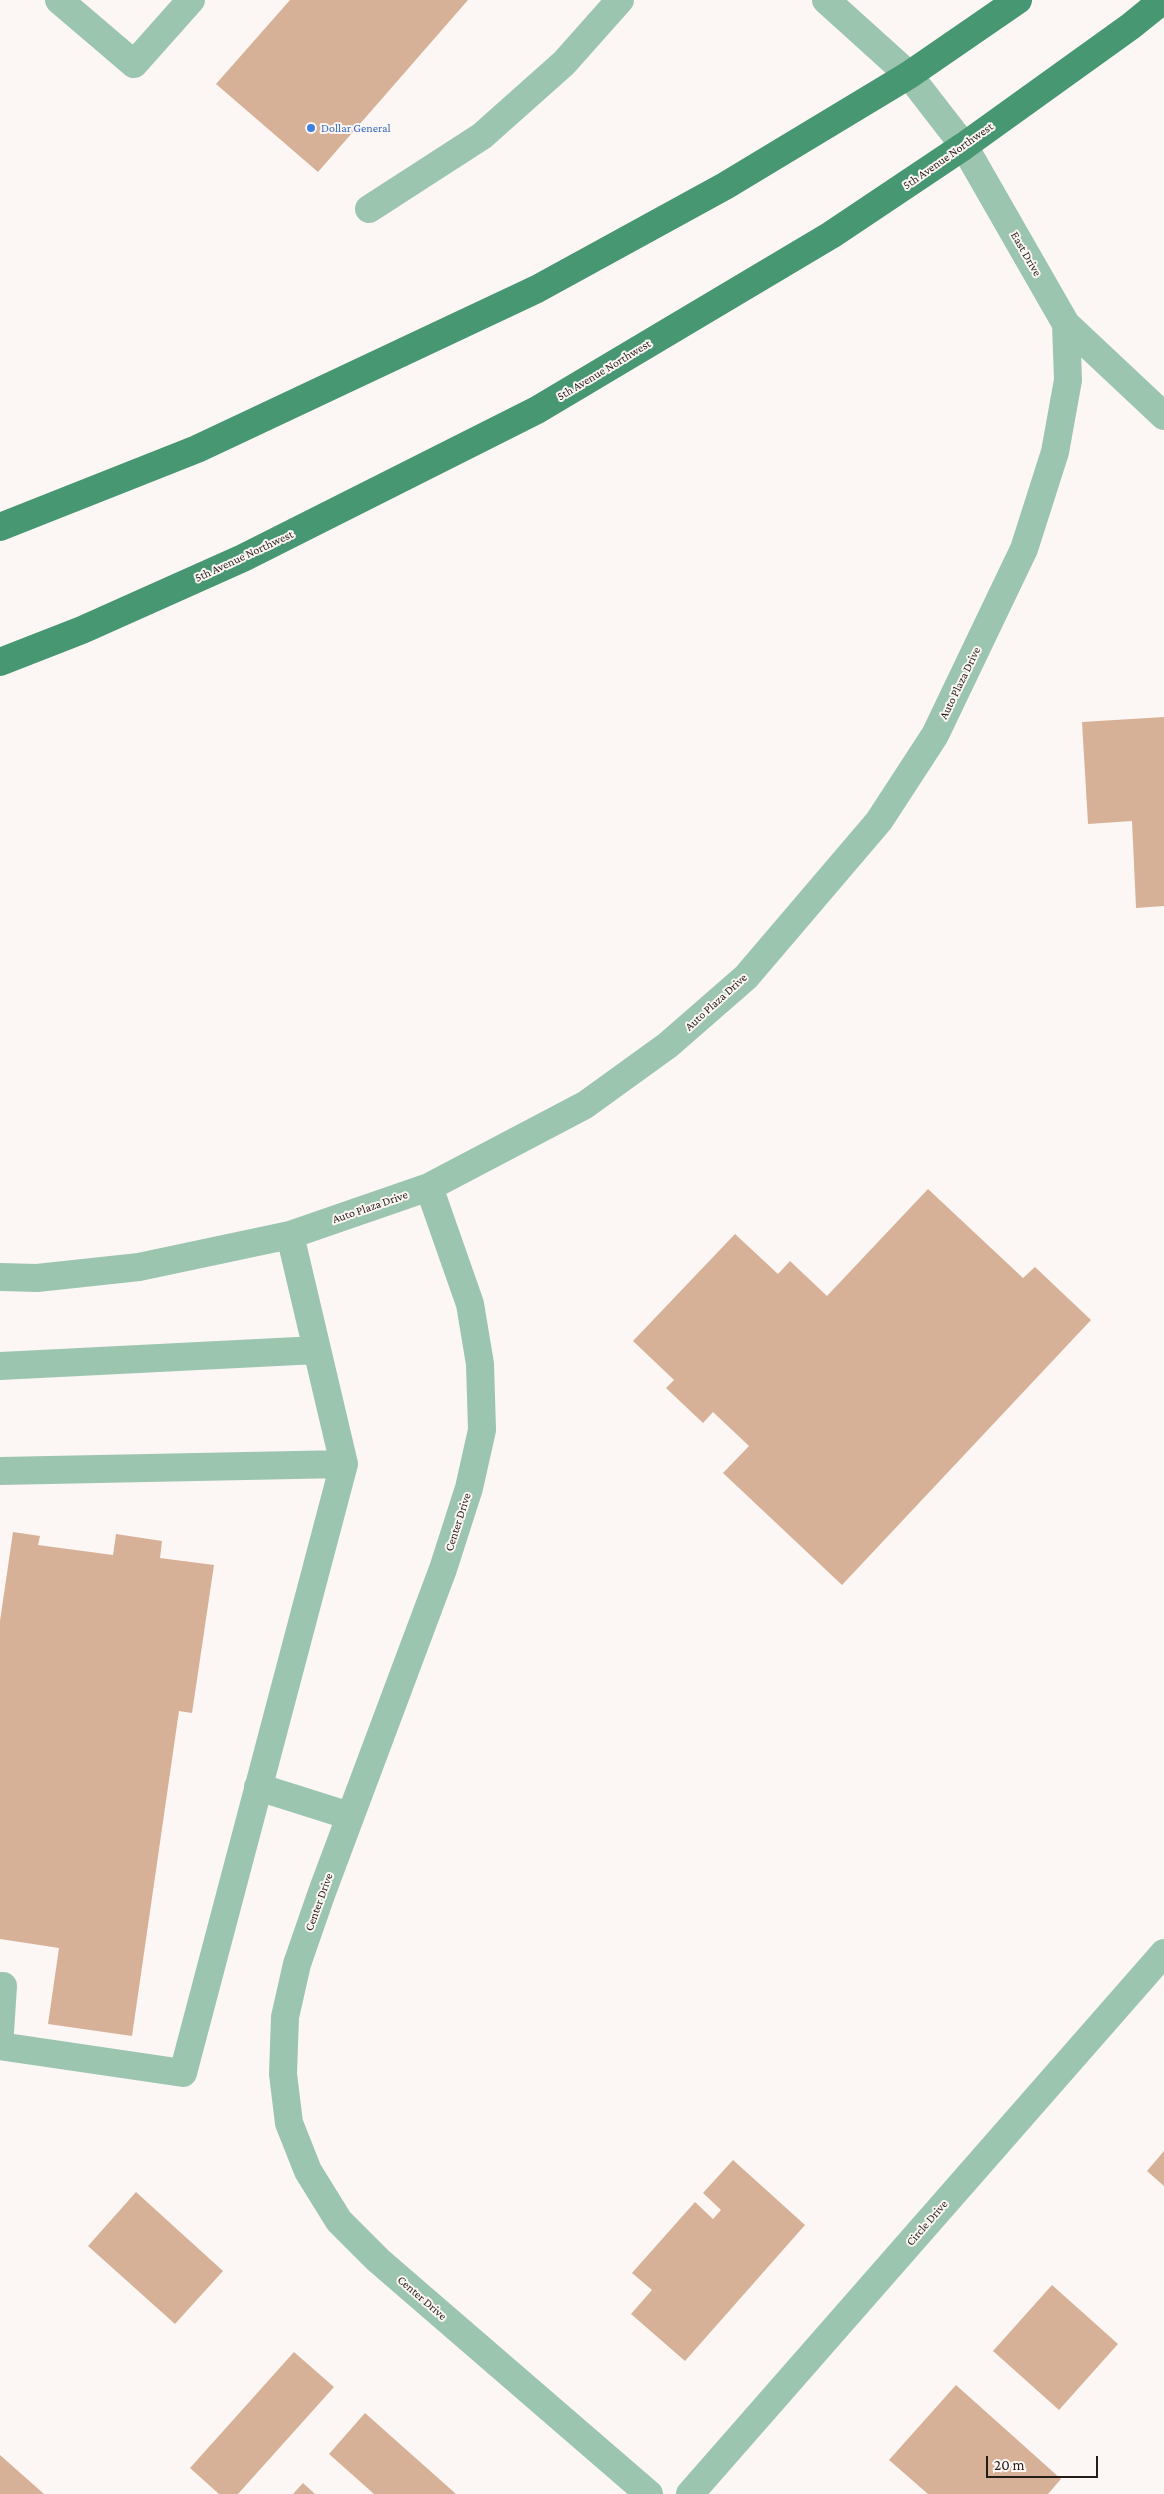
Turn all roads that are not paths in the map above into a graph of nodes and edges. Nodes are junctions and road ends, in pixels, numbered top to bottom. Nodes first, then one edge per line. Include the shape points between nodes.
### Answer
1 (60, 0) edge
2 (191, 0) edge
3 (826, 0) edge
4 (1018, 0) edge
5 (1163, 0) edge
6 (617, 1) edge
7 (910, 75) junction
8 (964, 146) junction
9 (369, 209) dead end
10 (1066, 324) junction
11 (1164, 416) edge
12 (0, 527) edge
13 (0, 662) edge
14 (429, 1187) junction
15 (290, 1235) junction
16 (0, 1277) edge
17 (317, 1350) junction
18 (0, 1366) edge
19 (344, 1464) junction
20 (0, 1471) edge
21 (258, 1787) junction
22 (350, 1816) junction
23 (1164, 1952) edge
24 (0, 1986) edge
25 (0, 2032) edge
26 (0, 2046) edge
27 (649, 2494) edge
28 (690, 2494) edge

1 - 2 street via 134,64
3 - 7 street, East Drive
4 - 7 main road
5 - 8 main road, 5th Avenue Northwest
6 - 9 street via 564,63 482,136
7 - 8 street, East Drive
7 - 12 main road via 725,186 538,288 197,449
8 - 10 street, East Drive
8 - 13 main road, 5th Avenue Northwest via 831,235 537,410 243,558 82,630
10 - 11 street, East Drive
10 - 14 street, Auto Plaza Drive via 1068,380 1055,452 1024,549 935,735 880,821 746,977 668,1045 586,1105
14 - 15 street, Auto Plaza Drive
14 - 22 street, Center Drive via 470,1304 480,1364 482,1430 470,1488 443,1570
15 - 16 street, Auto Plaza Drive via 139,1267 37,1278
15 - 17 street
17 - 18 street
17 - 19 street
19 - 20 street
19 - 21 street
21 - 22 street
21 - 26 street via 182,2073
22 - 27 street, Center Drive via 297,1964 285,2017 283,2074 289,2123 308,2171 339,2221 378,2260
23 - 28 street, Circle Drive
24 - 25 street via 3,1986

